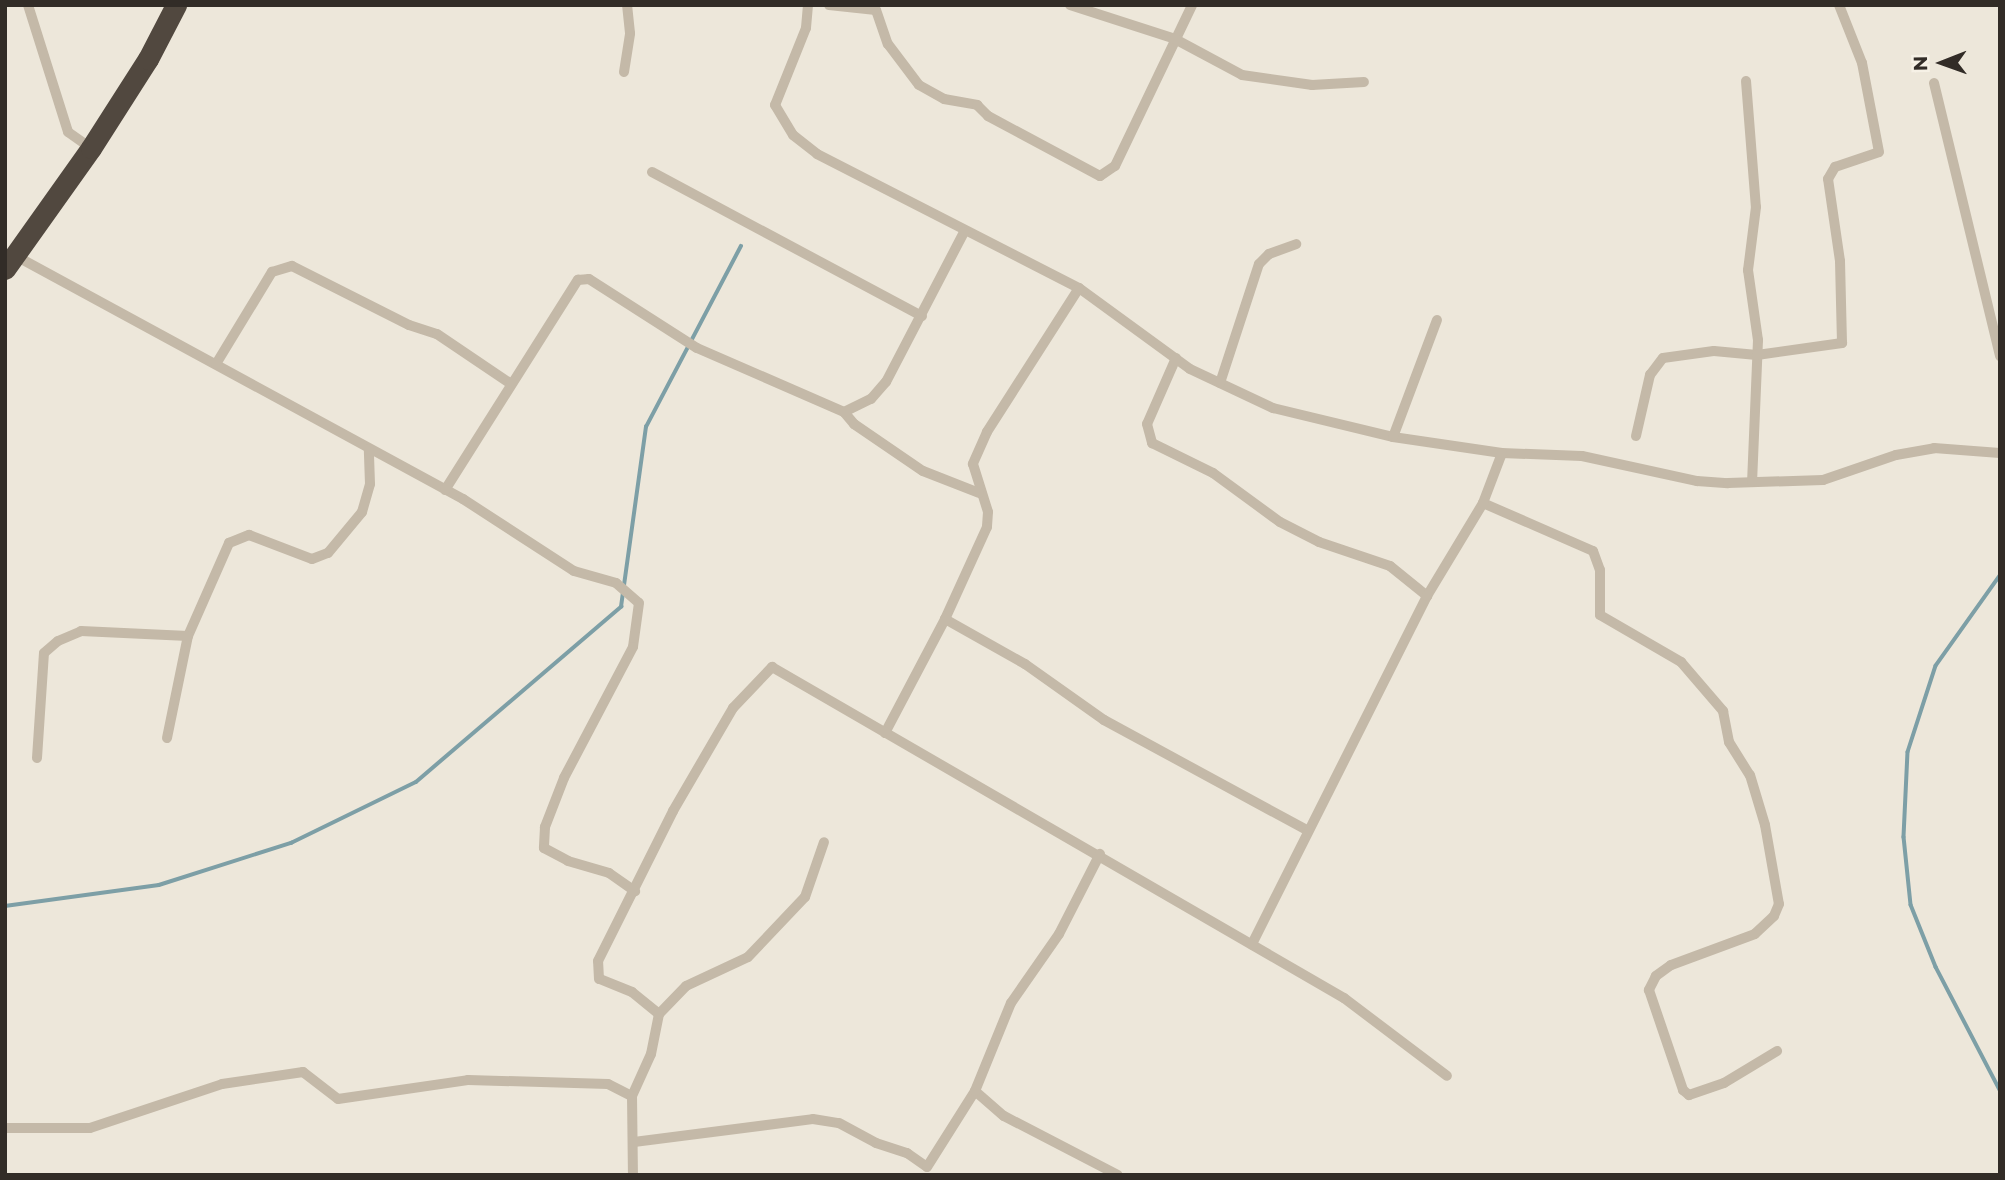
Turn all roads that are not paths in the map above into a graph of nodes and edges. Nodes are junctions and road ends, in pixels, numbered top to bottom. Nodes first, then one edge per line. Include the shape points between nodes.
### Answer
1 (28, 5) edge
2 (176, 5) edge
3 (627, 5) edge
4 (808, 5) edge
5 (829, 5) edge
6 (1070, 5) edge
7 (1192, 5) edge
8 (1839, 5) edge
9 (1175, 38) junction
10 (624, 72) dead end
11 (1746, 81) dead end
12 (1364, 82) dead end
13 (1934, 83) dead end
14 (91, 148) junction
15 (652, 172) dead end
16 (964, 232) junction
17 (1296, 244) dead end
18 (10, 263) edge
19 (1079, 288) junction
20 (922, 316) junction
21 (1437, 320) dead end
22 (1757, 355) junction
23 (2000, 356) edge
24 (1176, 358) junction
25 (216, 364) junction
26 (1220, 383) junction
27 (511, 384) junction
28 (844, 412) junction
29 (1636, 436) dead end
30 (1394, 437) junction
31 (369, 449) junction
32 (1502, 453) junction
33 (2000, 453) edge
34 (1752, 482) junction
35 (445, 490) junction
36 (979, 494) junction
37 (1483, 503) junction
38 (1427, 596) junction
39 (945, 619) junction
40 (188, 636) junction
41 (885, 733) junction
42 (167, 738) dead end
43 (37, 758) dead end
44 (1307, 830) junction
45 (824, 842) dead end
46 (1100, 853) junction
47 (635, 891) junction
48 (1252, 944) junction
49 (659, 1014) junction
50 (1777, 1051) dead end
51 (1447, 1076) dead end
52 (975, 1091) junction
53 (632, 1096) junction
54 (5, 1128) edge
55 (634, 1142) junction
56 (633, 1175) edge
57 (1118, 1175) edge

1 - 14 street via 68,132
2 - 14 highway via 148,59
3 - 10 street via 630,33
4 - 16 street via 806,28 777,94 780,119 817,153
5 - 9 street via 876,10 888,44 919,85 944,99 977,105 988,116 1100,176 1115,166
6 - 9 street
7 - 9 street
8 - 22 street via 1862,63 1879,152 1835,167 1828,179 1840,261 1844,337 1835,345
9 - 12 street via 1225,67 1265,80 1312,85
11 - 22 street via 1756,207 1748,270
13 - 23 street
14 - 18 highway
15 - 20 street
16 - 19 street
16 - 20 street
17 - 26 street via 1269,254 1259,264
18 - 25 street
19 - 24 street
19 - 36 street via 987,432 973,464
20 - 28 street via 886,382 871,399
21 - 30 street
22 - 29 street via 1714,351 1663,358 1650,374
22 - 34 street
24 - 26 street
24 - 38 street via 1147,424 1152,443 1213,473 1280,522 1319,542 1390,566
25 - 27 street via 272,272 292,266 409,325 437,334
25 - 31 street
26 - 30 street via 1273,408
27 - 28 street via 572,285 589,279 697,348
27 - 35 street
28 - 36 street via 923,471
30 - 32 street
31 - 35 street
31 - 40 street via 370,484 362,512 344,538 328,553 312,559 257,537 236,538 216,565
32 - 34 street via 1582,456 1698,481
32 - 37 street
33 - 34 street via 1934,448 1896,454 1823,480
35 - 47 street via 574,570 616,583 639,603 632,647 565,778 545,827 544,848 568,861 609,873
36 - 39 street via 988,512 987,527
37 - 38 street
37 - 50 street via 1593,551 1600,570 1600,615 1681,662 1723,711 1729,742 1750,775 1758,800 1779,904 1774,916 1755,934 1671,965 1656,976 1649,990 1683,1090 1689,1095 1724,1083
38 - 44 street
39 - 41 street
39 - 44 street via 1025,664 1104,720
40 - 42 street
40 - 43 street via 81,631 58,641 44,653
41 - 46 street
41 - 47 street via 772,667 733,708 673,811
44 - 48 street
45 - 49 street via 805,897 748,957 686,986
46 - 48 street
46 - 52 street via 1059,934 1011,1003
47 - 49 street via 598,961 596,975 632,992
48 - 51 street via 1344,999
49 - 53 street via 651,1054
52 - 55 street via 927,1167 907,1153 839,1123 813,1119
52 - 57 street via 1004,1116
53 - 54 street via 608,1084 468,1080 338,1099 303,1072 222,1084 90,1128
53 - 55 street
55 - 56 street

